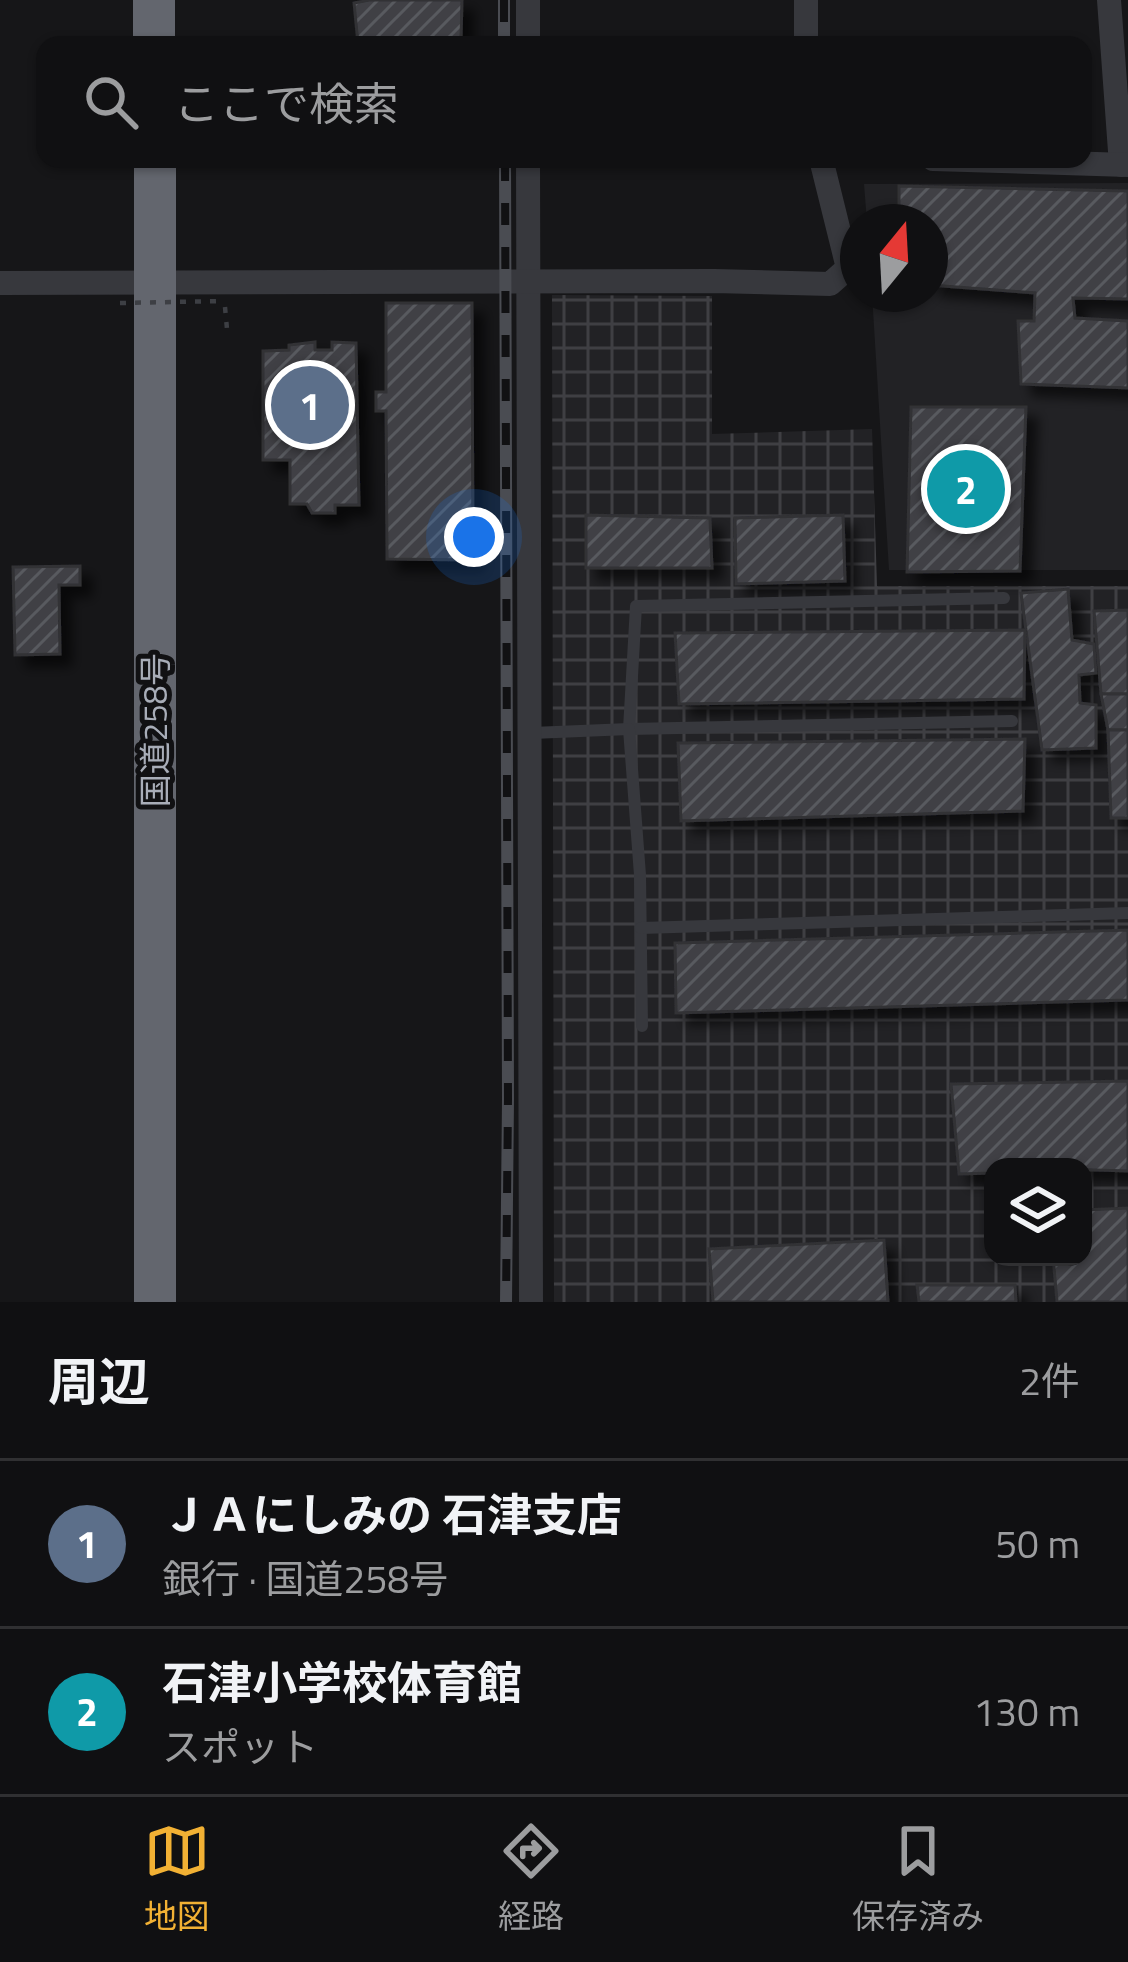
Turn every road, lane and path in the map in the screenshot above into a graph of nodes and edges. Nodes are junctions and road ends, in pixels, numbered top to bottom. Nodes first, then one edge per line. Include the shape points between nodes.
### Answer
1 (154, 0) edge
2 (528, 0) edge
3 (806, 0) edge
4 (1109, 0) edge
5 (154, 36) edge
6 (528, 36) edge
7 (806, 36) edge
8 (1092, 164) edge
9 (1124, 165) edge
10 (154, 168) edge
11 (528, 168) edge
12 (823, 168) edge
13 (529, 281) junction
14 (0, 284) edge
15 (138, 292) junction
16 (227, 329) dead end
17 (1004, 598) dead end
18 (1012, 721) dead end
19 (629, 729) junction
20 (532, 733) junction
21 (1128, 913) edge
22 (641, 928) junction
23 (642, 1026) dead end
24 (155, 1302) edge
25 (530, 1302) edge

1 - 5 highway
2 - 6 street
3 - 7 street
4 - 9 street
8 - 9 street
10 - 15 highway, 国道258号
11 - 13 street
12 - 13 street via 848,268 830,284
13 - 15 street
13 - 20 street
14 - 15 street
15 - 16 path, bridge via 224,301
15 - 24 highway, 国道258号
17 - 19 lane via 635,607
18 - 19 lane
19 - 20 lane
19 - 22 lane
20 - 25 street
21 - 22 lane
22 - 23 lane

